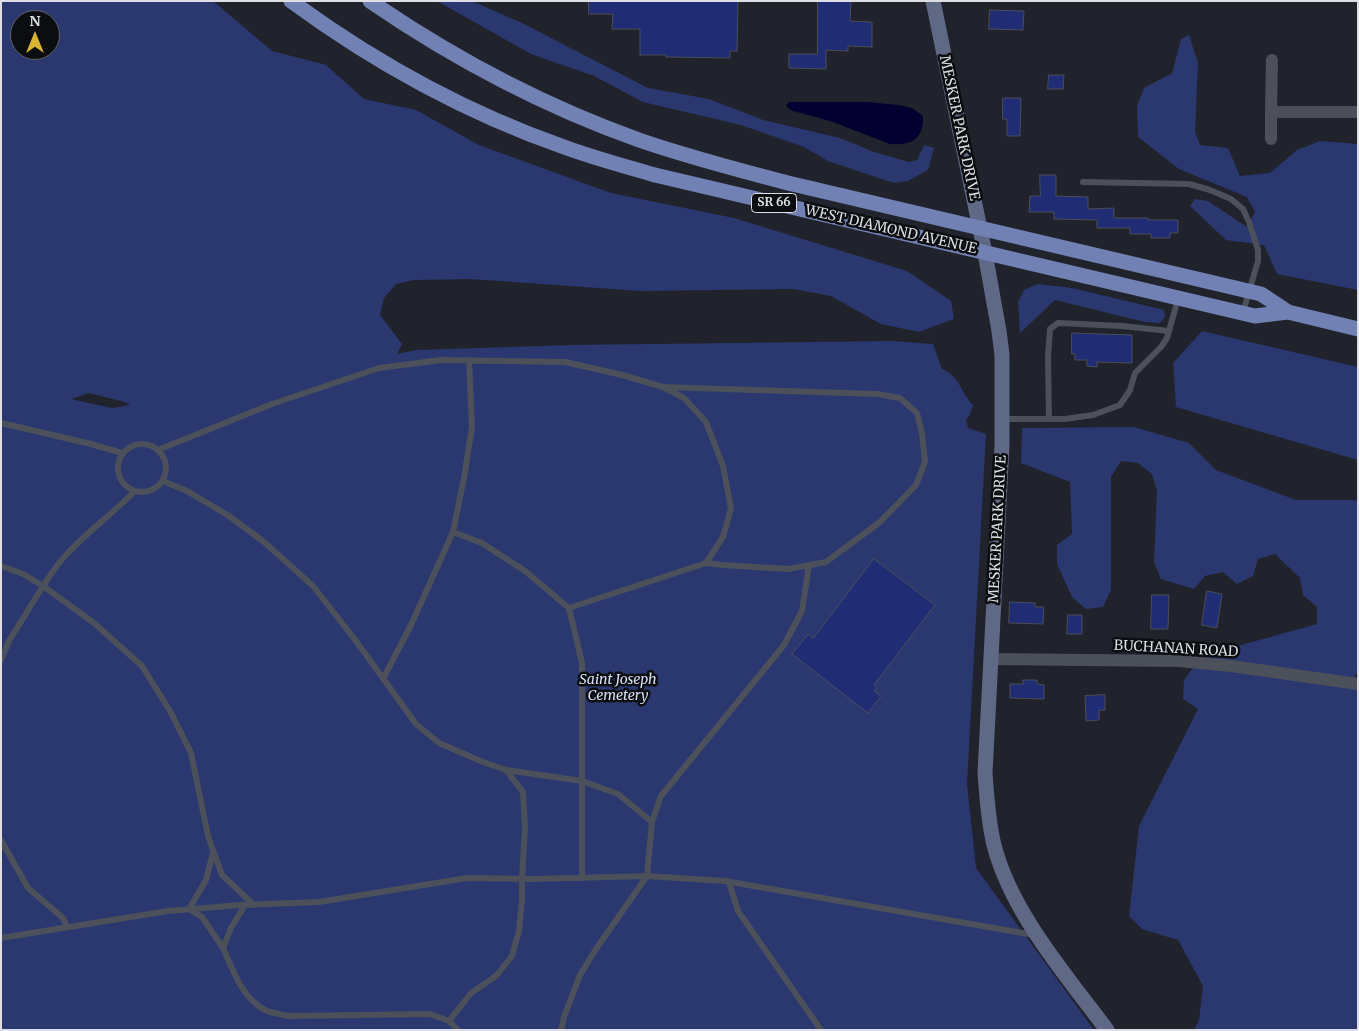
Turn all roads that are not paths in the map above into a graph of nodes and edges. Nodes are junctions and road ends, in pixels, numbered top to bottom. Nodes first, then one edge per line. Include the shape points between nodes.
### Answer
1 (291, 1) edge
2 (370, 1) edge
3 (933, 1) edge
4 (1272, 60) dead end
5 (1271, 112) junction
6 (1358, 112) edge
7 (1271, 138) dead end
8 (1083, 182) dead end
9 (980, 228) junction
10 (985, 253) junction
11 (1251, 285) junction
12 (1178, 298) junction
13 (1288, 312) junction
14 (1242, 313) junction
15 (1358, 329) edge
16 (1169, 331) junction
17 (469, 360) junction
18 (663, 388) junction
19 (1002, 419) junction
20 (1049, 419) junction
21 (1, 423) edge
22 (158, 450) junction
23 (122, 454) junction
24 (163, 481) junction
25 (134, 492) junction
26 (453, 532) junction
27 (706, 563) junction
28 (809, 565) junction
29 (1, 566) edge
30 (43, 586) junction
31 (569, 608) junction
32 (991, 659) junction
33 (1, 660) edge
34 (383, 679) junction
35 (1358, 684) edge
36 (506, 770) junction
37 (582, 781) junction
38 (652, 822) junction
39 (1, 840) edge
40 (213, 851) junction
41 (646, 876) junction
42 (582, 878) junction
43 (522, 879) junction
44 (729, 882) junction
45 (245, 905) junction
46 (254, 905) junction
47 (189, 909) junction
48 (67, 927) junction
49 (1038, 936) junction
50 (1, 938) edge
51 (224, 948) junction
52 (449, 1021) junction
53 (458, 1030) edge
54 (561, 1030) edge
55 (821, 1030) edge
56 (1107, 1030) edge

1 - 10 main road, WEST DIAMOND AVENUE / SR 66 via 352,44 424,84 505,124 562,146 654,175
2 - 9 main road, WEST DIAMOND AVENUE / SR 66 via 478,68 569,112 637,139 722,166
3 - 9 street, MESKER PARK DRIVE
4 - 5 street
5 - 6 street
5 - 7 street
8 - 11 lane via 1189,184 1231,199 1243,209 1256,243 1258,261
9 - 10 street, MESKER PARK DRIVE
9 - 11 main road, WEST DIAMOND AVENUE / SR 66
10 - 12 main road, WEST DIAMOND AVENUE / SR 66
10 - 19 street, MESKER PARK DRIVE via 1002,355
11 - 13 main road, WEST DIAMOND AVENUE / SR 66
11 - 14 lane
12 - 14 main road, WEST DIAMOND AVENUE / SR 66
12 - 16 lane
13 - 14 main road, WEST DIAMOND AVENUE / SR 66 via 1255,316
13 - 15 main road, WEST DIAMOND AVENUE / SR 66
16 - 20 lane via 1161,347 1135,373 1130,390 1120,405 1093,415
16 - 20 lane via 1058,323 1050,329
17 - 18 lane via 565,362
17 - 22 lane via 379,368 272,404
17 - 26 lane via 472,427
18 - 27 lane via 684,398 706,422 723,466 730,508 723,537
18 - 28 lane via 878,394 900,398 917,413 925,462 916,485 880,522 826,562
19 - 20 lane
19 - 32 street, MESKER PARK DRIVE
21 - 23 lane
22 - 23 lane via 143,444 128,448
22 - 24 lane via 166,465
23 - 25 lane via 118,476
24 - 25 lane via 150,491
24 - 34 lane via 229,516 313,586
25 - 30 lane via 65,556
26 - 31 lane via 482,543 518,566
26 - 34 lane
27 - 28 lane via 788,569
27 - 31 lane
28 - 38 lane via 802,611 784,645 661,796
29 - 30 lane
30 - 33 lane
30 - 40 lane via 142,666 170,711 190,753
31 - 37 lane via 582,663
32 - 35 street, BUCHANAN ROAD via 1179,661
32 - 49 street, MESKER PARK DRIVE via 985,773 990,824 994,846 1015,899
34 - 36 lane via 416,724 439,743
36 - 37 lane
36 - 43 lane via 523,792
37 - 38 lane via 618,794
37 - 42 lane
38 - 41 lane
39 - 48 lane via 28,888 63,918
40 - 46 lane via 222,875
40 - 47 lane via 206,880
41 - 42 lane
41 - 44 lane
41 - 54 lane via 580,975
42 - 43 lane
43 - 46 lane via 467,878 318,902
43 - 52 lane via 518,931 512,956 496,976 471,993
44 - 49 lane
44 - 55 lane via 738,911
45 - 46 lane
45 - 47 lane
45 - 51 lane
47 - 48 lane
47 - 51 lane via 202,917
48 - 50 lane
49 - 56 street, MESKER PARK DRIVE
51 - 52 lane via 249,999 265,1010 288,1016 430,1014
52 - 53 lane

